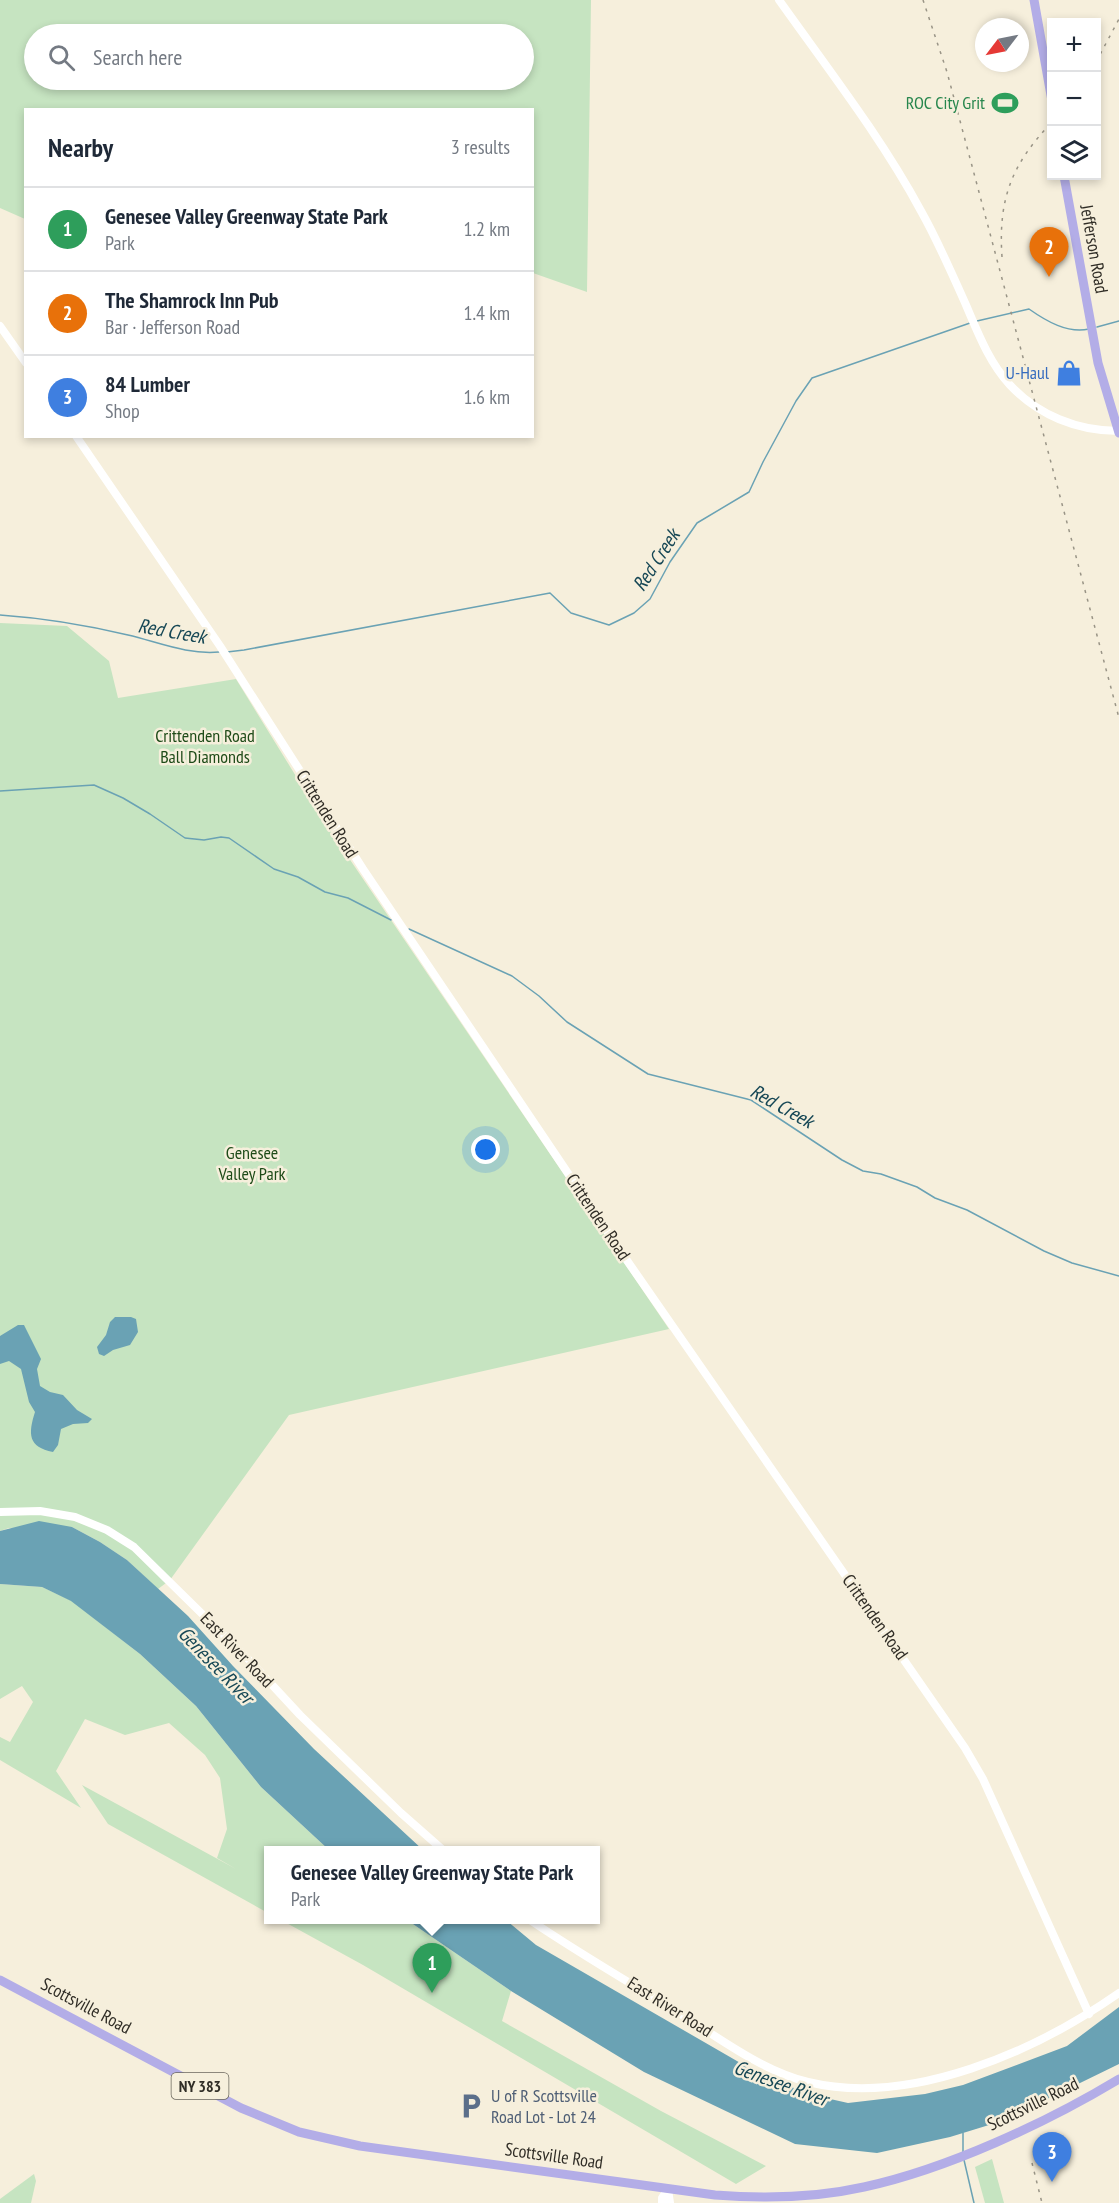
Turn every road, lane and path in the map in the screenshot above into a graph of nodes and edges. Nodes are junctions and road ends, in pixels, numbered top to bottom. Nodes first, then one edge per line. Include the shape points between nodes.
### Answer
1 (779, 0) edge
2 (1034, 0) edge
3 (1047, 73) edge
4 (1065, 180) edge
5 (0, 326) edge
6 (24, 360) edge
7 (1119, 432) edge
8 (77, 438) edge
9 (0, 1512) edge
10 (437, 1846) edge
11 (536, 1924) edge
12 (0, 1980) edge
13 (1119, 1993) edge
14 (1089, 2014) junction
15 (1119, 2079) edge
16 (668, 2189) junction
17 (662, 2203) edge
18 (670, 2203) edge

1 - 7 street via 913,195 988,355 1003,378 1036,408 1078,427
2 - 3 main road
4 - 7 main road, Jefferson Road via 1092,336
5 - 6 street
8 - 14 street, Crittenden Road via 230,661 359,864 511,1090 965,1748 983,1779
9 - 10 street, East River Road via 50,1512 75,1517 134,1547 300,1715
11 - 14 street, East River Road via 761,2065 832,2086 890,2086 946,2076 1017,2050
12 - 16 main road, Scottsville Road / NY 383 via 241,2108 299,2132 351,2144
13 - 14 street, East River Road
15 - 16 main road, Scottsville Road / NY 383 via 1054,2114 970,2151 880,2183 811,2195 742,2197
16 - 17 street
16 - 18 street

